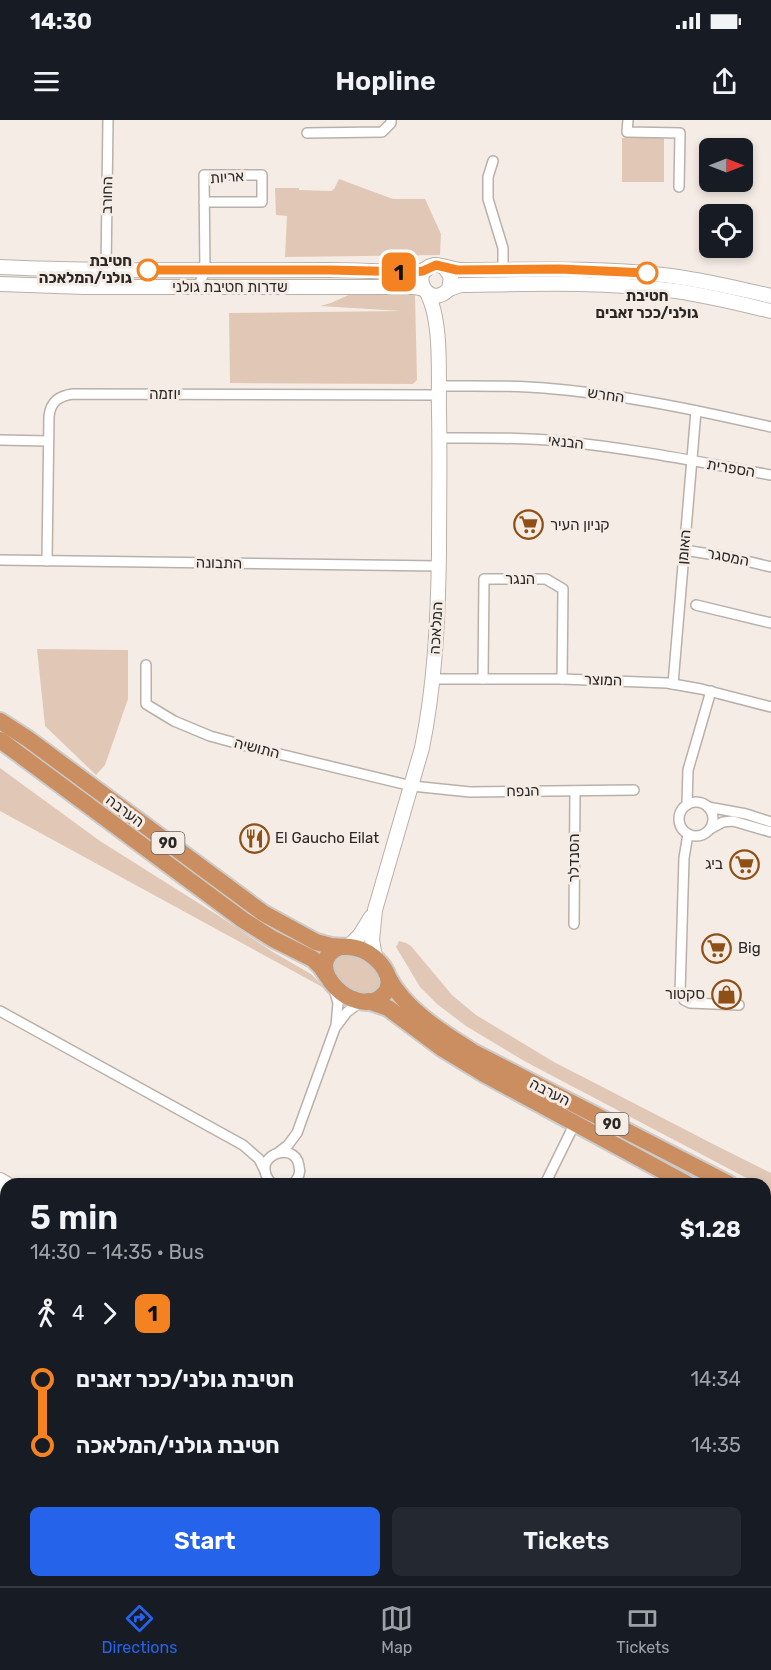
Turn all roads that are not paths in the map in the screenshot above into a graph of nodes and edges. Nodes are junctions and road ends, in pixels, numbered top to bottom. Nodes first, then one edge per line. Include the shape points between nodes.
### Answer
1 (108, 120) edge
2 (391, 120) edge
3 (627, 120) edge
4 (307, 133) dead end
5 (493, 161) dead end
6 (679, 187) dead end
7 (204, 202) junction
8 (0, 267) edge
9 (445, 268) junction
10 (503, 269) junction
11 (106, 270) junction
12 (426, 270) junction
13 (205, 271) junction
14 (0, 284) edge
15 (198, 287) junction
16 (425, 290) junction
17 (448, 290) junction
18 (771, 296) edge
19 (771, 311) edge
20 (438, 339) junction
21 (438, 391) junction
22 (696, 411) junction
23 (771, 427) edge
24 (439, 438) junction
25 (0, 440) edge
26 (48, 441) junction
27 (691, 460) junction
28 (771, 475) edge
29 (684, 550) junction
30 (0, 560) edge
31 (47, 561) junction
32 (438, 566) junction
33 (771, 567) edge
34 (696, 605) dead end
35 (771, 624) edge
36 (147, 665) dead end
37 (433, 679) junction
38 (483, 679) junction
39 (562, 679) junction
40 (673, 684) junction
41 (711, 691) junction
42 (771, 707) edge
43 (0, 720) edge
44 (0, 740) edge
45 (412, 786) junction
46 (634, 790) dead end
47 (575, 791) junction
48 (687, 805) junction
49 (708, 807) junction
50 (771, 822) edge
51 (710, 829) junction
52 (771, 832) edge
53 (688, 834) junction
54 (375, 910) junction
55 (574, 924) dead end
56 (347, 947) junction
57 (375, 957) junction
58 (388, 977) junction
59 (330, 981) junction
60 (365, 1001) junction
61 (739, 1005) dead end
62 (0, 1011) edge
63 (335, 1028) junction
64 (575, 1123) junction
65 (297, 1133) junction
66 (243, 1145) junction
67 (277, 1153) junction
68 (295, 1157) junction
69 (265, 1171) junction
70 (267, 1178) edge
71 (297, 1178) edge
72 (548, 1178) edge
73 (676, 1178) edge
74 (717, 1178) edge

1 - 11 street, החורב
2 - 4 street via 382,132
3 - 6 street via 627,132 680,133
5 - 10 street via 488,198 502,248
7 - 7 street, אריות via 262,202 262,175 204,175
7 - 13 street, אריות
8 - 11 street, שדרות חטיבת גולני
9 - 10 street
9 - 12 street via 436,265
9 - 17 street via 451,277
10 - 18 street via 659,274
11 - 13 street, שדרות חטיבת גולני
12 - 13 street, שדרות חטיבת גולני
12 - 16 street via 421,280
13 - 15 street, אריות
14 - 15 street, שדרות חטיבת גולני
15 - 16 street, שדרות חטיבת גולני
16 - 17 street via 436,295
16 - 20 street, המלאכה via 432,304
17 - 19 street via 456,285 483,284 623,286 690,293
17 - 20 street, המלאכה
20 - 21 street, המלאכה
21 - 22 street, החרש via 498,386 542,388 630,398
21 - 24 street, המלאכה
21 - 26 street, יוזמה via 73,394 56,399 51,406
22 - 23 street, החרש
22 - 27 street, האומן
24 - 27 street, הבנאי via 556,441
24 - 32 street, המלאכה
25 - 26 street
26 - 31 street, יוזמה
27 - 28 street, הספרית
27 - 29 street, האומן
29 - 33 street, המסגר
29 - 40 street, האומן
30 - 31 street, התבונה
31 - 32 street, התבונה
32 - 37 street, המלאכה
34 - 35 street
36 - 45 street, התושיה via 146,704 186,727 250,747
37 - 38 street, המוצר
37 - 45 street, המלאכה via 426,731
38 - 39 street, המוצר
38 - 39 street, הנגר via 484,579 546,579 563,589
39 - 40 street, המוצר
40 - 41 street, המוצר
41 - 42 street, המוצר
41 - 48 street via 688,770
43 - 56 highway, הערבה / 90 via 263,913 316,942
44 - 59 highway, הערבה / 90 via 243,920 316,962
45 - 47 street, הנפח via 462,792
45 - 54 street, המלאכה
46 - 47 street, הנפח
47 - 55 street, הסנדלר
48 - 49 street via 696,802
48 - 53 street via 679,819
49 - 50 street
49 - 51 street via 713,816
51 - 52 street via 733,821
51 - 53 street via 700,836
53 - 61 street via 681,996 694,1003
54 - 56 street, המלאכה
54 - 57 street, המלאכה
56 - 57 highway, 90
56 - 59 highway via 335,949 328,956 325,966
57 - 58 highway, 90
58 - 60 highway via 386,992 379,999
58 - 74 highway, הערבה / 90 via 405,1002 473,1052
59 - 60 highway, 90 via 350,998
59 - 63 street via 338,1003
60 - 63 street via 347,1012
60 - 64 highway, הערבה / 90 via 388,1008 464,1062
62 - 66 street
63 - 65 street
64 - 72 street
64 - 73 highway, הערבה / 90
65 - 67 street
65 - 68 street
66 - 67 street
66 - 69 street via 259,1159
67 - 68 street
67 - 69 street via 266,1162
68 - 71 street via 300,1168
69 - 70 street

